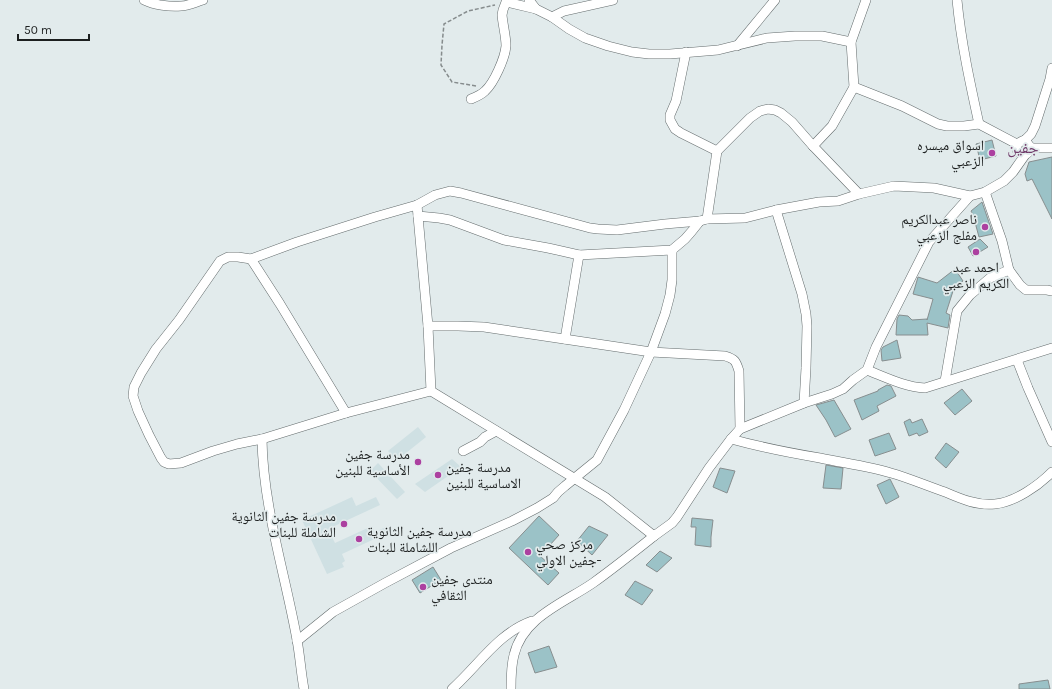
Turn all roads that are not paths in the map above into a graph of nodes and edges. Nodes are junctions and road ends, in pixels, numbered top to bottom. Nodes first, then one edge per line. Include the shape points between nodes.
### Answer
1 (144, 0) edge
2 (203, 0) edge
3 (529, 0) edge
4 (613, 0) edge
5 (775, 0) edge
6 (866, 0) edge
7 (957, 0) edge
8 (504, 1) edge
9 (536, 10) junction
10 (552, 18) junction
11 (851, 42) junction
12 (737, 46) junction
13 (686, 52) junction
14 (1052, 68) edge
15 (854, 87) junction
16 (471, 99) dead end
17 (979, 124) junction
18 (1024, 144) junction
19 (813, 146) junction
20 (1052, 148) edge
21 (717, 151) junction
22 (1024, 155) junction
23 (985, 192) junction
24 (859, 194) junction
25 (970, 196) junction
26 (417, 205) junction
27 (776, 210) junction
28 (418, 216) junction
29 (703, 220) junction
30 (672, 250) junction
31 (579, 255) junction
32 (251, 258) junction
33 (1009, 270) junction
34 (1052, 291) edge
35 (428, 326) junction
36 (565, 339) junction
37 (1052, 348) edge
38 (651, 352) junction
39 (1017, 360) junction
40 (867, 370) junction
41 (945, 381) junction
42 (431, 391) junction
43 (804, 403) junction
44 (346, 413) junction
45 (740, 429) junction
46 (496, 431) junction
47 (262, 438) junction
48 (731, 439) junction
49 (1052, 442) edge
50 (463, 451) dead end
51 (1052, 472) edge
52 (574, 478) junction
53 (654, 536) junction
54 (535, 620) junction
55 (297, 641) junction
56 (304, 689) edge
57 (452, 689) edge
58 (511, 689) edge

1 - 2 street via 150,3 183,6
3 - 9 street
4 - 10 street via 564,11
5 - 12 street
6 - 11 street
7 - 17 street via 967,71
8 - 9 street
8 - 16 street via 502,15 505,54 488,88 481,95
9 - 10 street
10 - 13 street via 585,38 608,46 649,54
11 - 12 street via 829,36 812,35 768,38
11 - 15 street
12 - 13 street
13 - 21 street via 670,120 681,133
14 - 18 street via 1035,126
15 - 17 street via 938,124
15 - 19 street via 832,126
17 - 18 street
18 - 20 street
18 - 22 street via 1029,152
18 - 22 street via 1017,150
19 - 21 street via 782,113 768,109 750,118
19 - 24 street
21 - 29 street
22 - 23 street via 1004,181
23 - 25 street
23 - 33 street via 1002,240
24 - 25 street via 894,186 909,186 934,188
24 - 27 street via 838,201
25 - 40 street via 929,242
26 - 28 street
26 - 29 street via 435,194 450,191 598,229 617,230
26 - 32 street
27 - 29 street via 745,218
27 - 43 street via 806,314
28 - 31 street via 450,220 504,240
28 - 35 street
29 - 30 street
30 - 31 street
30 - 38 street via 670,295
31 - 36 street
32 - 44 street
32 - 47 street via 228,257 220,261 180,320 156,349 134,387 134,396 149,435 161,458 169,464 181,463
33 - 34 street via 1026,290
33 - 41 street via 990,278 970,295 957,311
35 - 36 street via 484,327
35 - 42 street
36 - 38 street
37 - 39 street
38 - 45 street via 725,356 733,359 739,371
38 - 52 street via 597,460
39 - 41 street
39 - 49 street
40 - 41 street via 916,388 925,388
40 - 43 street via 843,389
42 - 44 street
42 - 46 street
43 - 45 street
44 - 47 street
45 - 48 street
46 - 50 street
46 - 52 street
47 - 55 street via 265,484
48 - 51 street via 873,468 968,501 985,504 1004,502 1032,489
48 - 53 street via 677,517
52 - 53 street via 605,497
52 - 55 street via 554,498 385,583 333,612
53 - 54 street via 594,583
54 - 57 street via 523,624 503,638
54 - 58 street via 517,645
55 - 56 street

